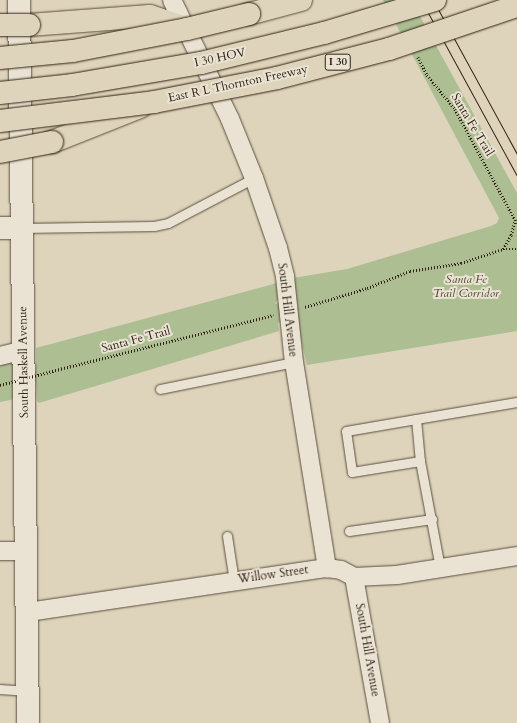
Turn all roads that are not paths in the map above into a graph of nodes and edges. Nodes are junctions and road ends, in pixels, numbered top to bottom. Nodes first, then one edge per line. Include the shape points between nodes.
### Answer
1 (20, 0) edge
2 (172, 0) edge
3 (301, 0) edge
4 (394, 0) edge
5 (435, 0) edge
6 (517, 6) edge
7 (0, 25) edge
8 (187, 29) junction
9 (0, 58) edge
10 (0, 82) edge
11 (0, 94) edge
12 (154, 102) junction
13 (0, 121) edge
14 (0, 152) edge
15 (254, 178) junction
16 (11, 228) edge
17 (24, 350) junction
18 (0, 356) edge
19 (294, 362) junction
20 (160, 389) dead end
21 (517, 402) edge
22 (416, 419) junction
23 (420, 461) junction
24 (432, 519) junction
25 (349, 530) dead end
26 (227, 536) dead end
27 (0, 551) edge
28 (27, 551) junction
29 (517, 556) edge
30 (327, 568) junction
31 (440, 568) junction
32 (354, 577) junction
33 (234, 580) junction
34 (28, 612) junction
35 (0, 690) edge
36 (28, 691) junction
37 (28, 723) edge
38 (380, 723) edge

1 - 16 main road, South Haskell Avenue
2 - 15 street, South Hill Avenue via 230,120
3 - 8 highway, bridge
4 - 10 highway, I 30 HOV via 313,24 160,59
5 - 11 highway, I 30 HOV, bridge via 324,33 201,63 79,84
6 - 12 highway, East R L Thornton Freeway / I 30, bridge via 382,51 276,78
7 - 8 highway, bridge via 150,16
8 - 9 highway, bridge via 73,51
12 - 13 highway, East R L Thornton Freeway / I 30, bridge
12 - 14 highway, bridge via 52,142
15 - 16 lane via 168,223 154,226
15 - 19 street, South Hill Avenue via 285,277
16 - 17 main road, South Haskell Avenue
17 - 18 street
17 - 28 main road, South Haskell Avenue
19 - 20 lane
19 - 30 street, South Hill Avenue
21 - 22 lane
22 - 23 lane
22 - 23 lane via 346,431 352,472
23 - 24 lane
24 - 25 lane
24 - 31 lane
26 - 33 lane
27 - 28 street
28 - 34 main road, South Haskell Avenue
29 - 31 street, Willow Street
30 - 32 street, Willow Street via 341,570
30 - 33 street, Willow Street
31 - 32 street, Willow Street via 397,575
32 - 38 street, South Hill Avenue
33 - 34 street, Willow Street
34 - 36 main road, South Haskell Avenue
35 - 36 lane
36 - 37 main road, South Haskell Avenue

